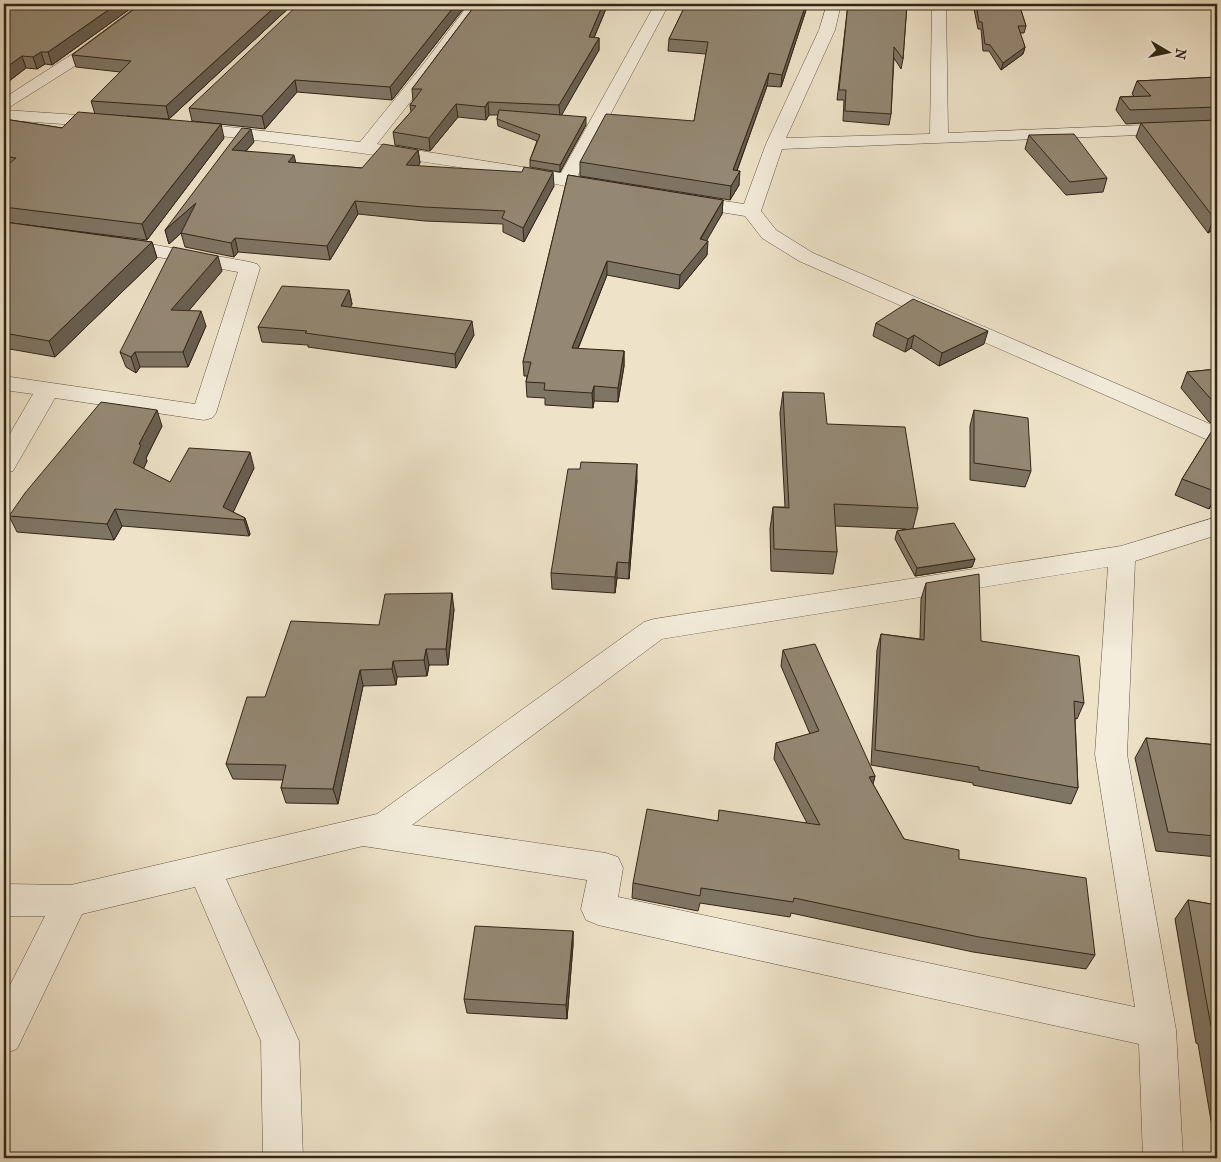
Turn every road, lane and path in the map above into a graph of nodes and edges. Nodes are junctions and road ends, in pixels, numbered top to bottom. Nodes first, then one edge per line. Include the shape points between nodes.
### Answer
1 (149, 4) edge
2 (476, 4) edge
3 (662, 4) edge
4 (834, 4) edge
5 (939, 4) edge
6 (4, 105) edge
7 (188, 113) dead end
8 (4, 115) edge
9 (127, 123) edge
10 (1217, 126) edge
11 (239, 134) junction
12 (939, 139) junction
13 (774, 144) junction
14 (365, 147) junction
15 (228, 149) edge
16 (567, 179) junction
17 (618, 190) edge
18 (666, 198) edge
19 (751, 211) junction
20 (101, 243) edge
21 (4, 383) edge
22 (47, 390) junction
23 (1217, 436) edge
24 (4, 466) edge
25 (1217, 526) edge
26 (1122, 554) junction
27 (360, 832) junction
28 (205, 869) junction
29 (4, 900) edge
30 (71, 901) junction
31 (1157, 1030) junction
32 (4, 1036) edge
33 (283, 1158) edge
34 (1162, 1158) edge

1 - 6 street via 80,56
2 - 14 street
3 - 16 street
4 - 13 street via 827,30
5 - 12 street
7 - 11 street via 169,126
8 - 9 street
10 - 12 street
11 - 14 street
11 - 15 street
12 - 13 street
13 - 19 street
14 - 16 street
16 - 17 street
18 - 19 street
19 - 23 street via 769,234 806,257
20 - 22 street via 159,241 250,268 204,413
21 - 22 street
22 - 24 street
25 - 26 street
26 - 27 street via 654,630 386,826
26 - 31 street via 1111,754
27 - 28 street
27 - 31 street via 606,868 598,909
28 - 30 street
28 - 33 street via 280,1041
29 - 30 street
30 - 32 street
31 - 34 street

